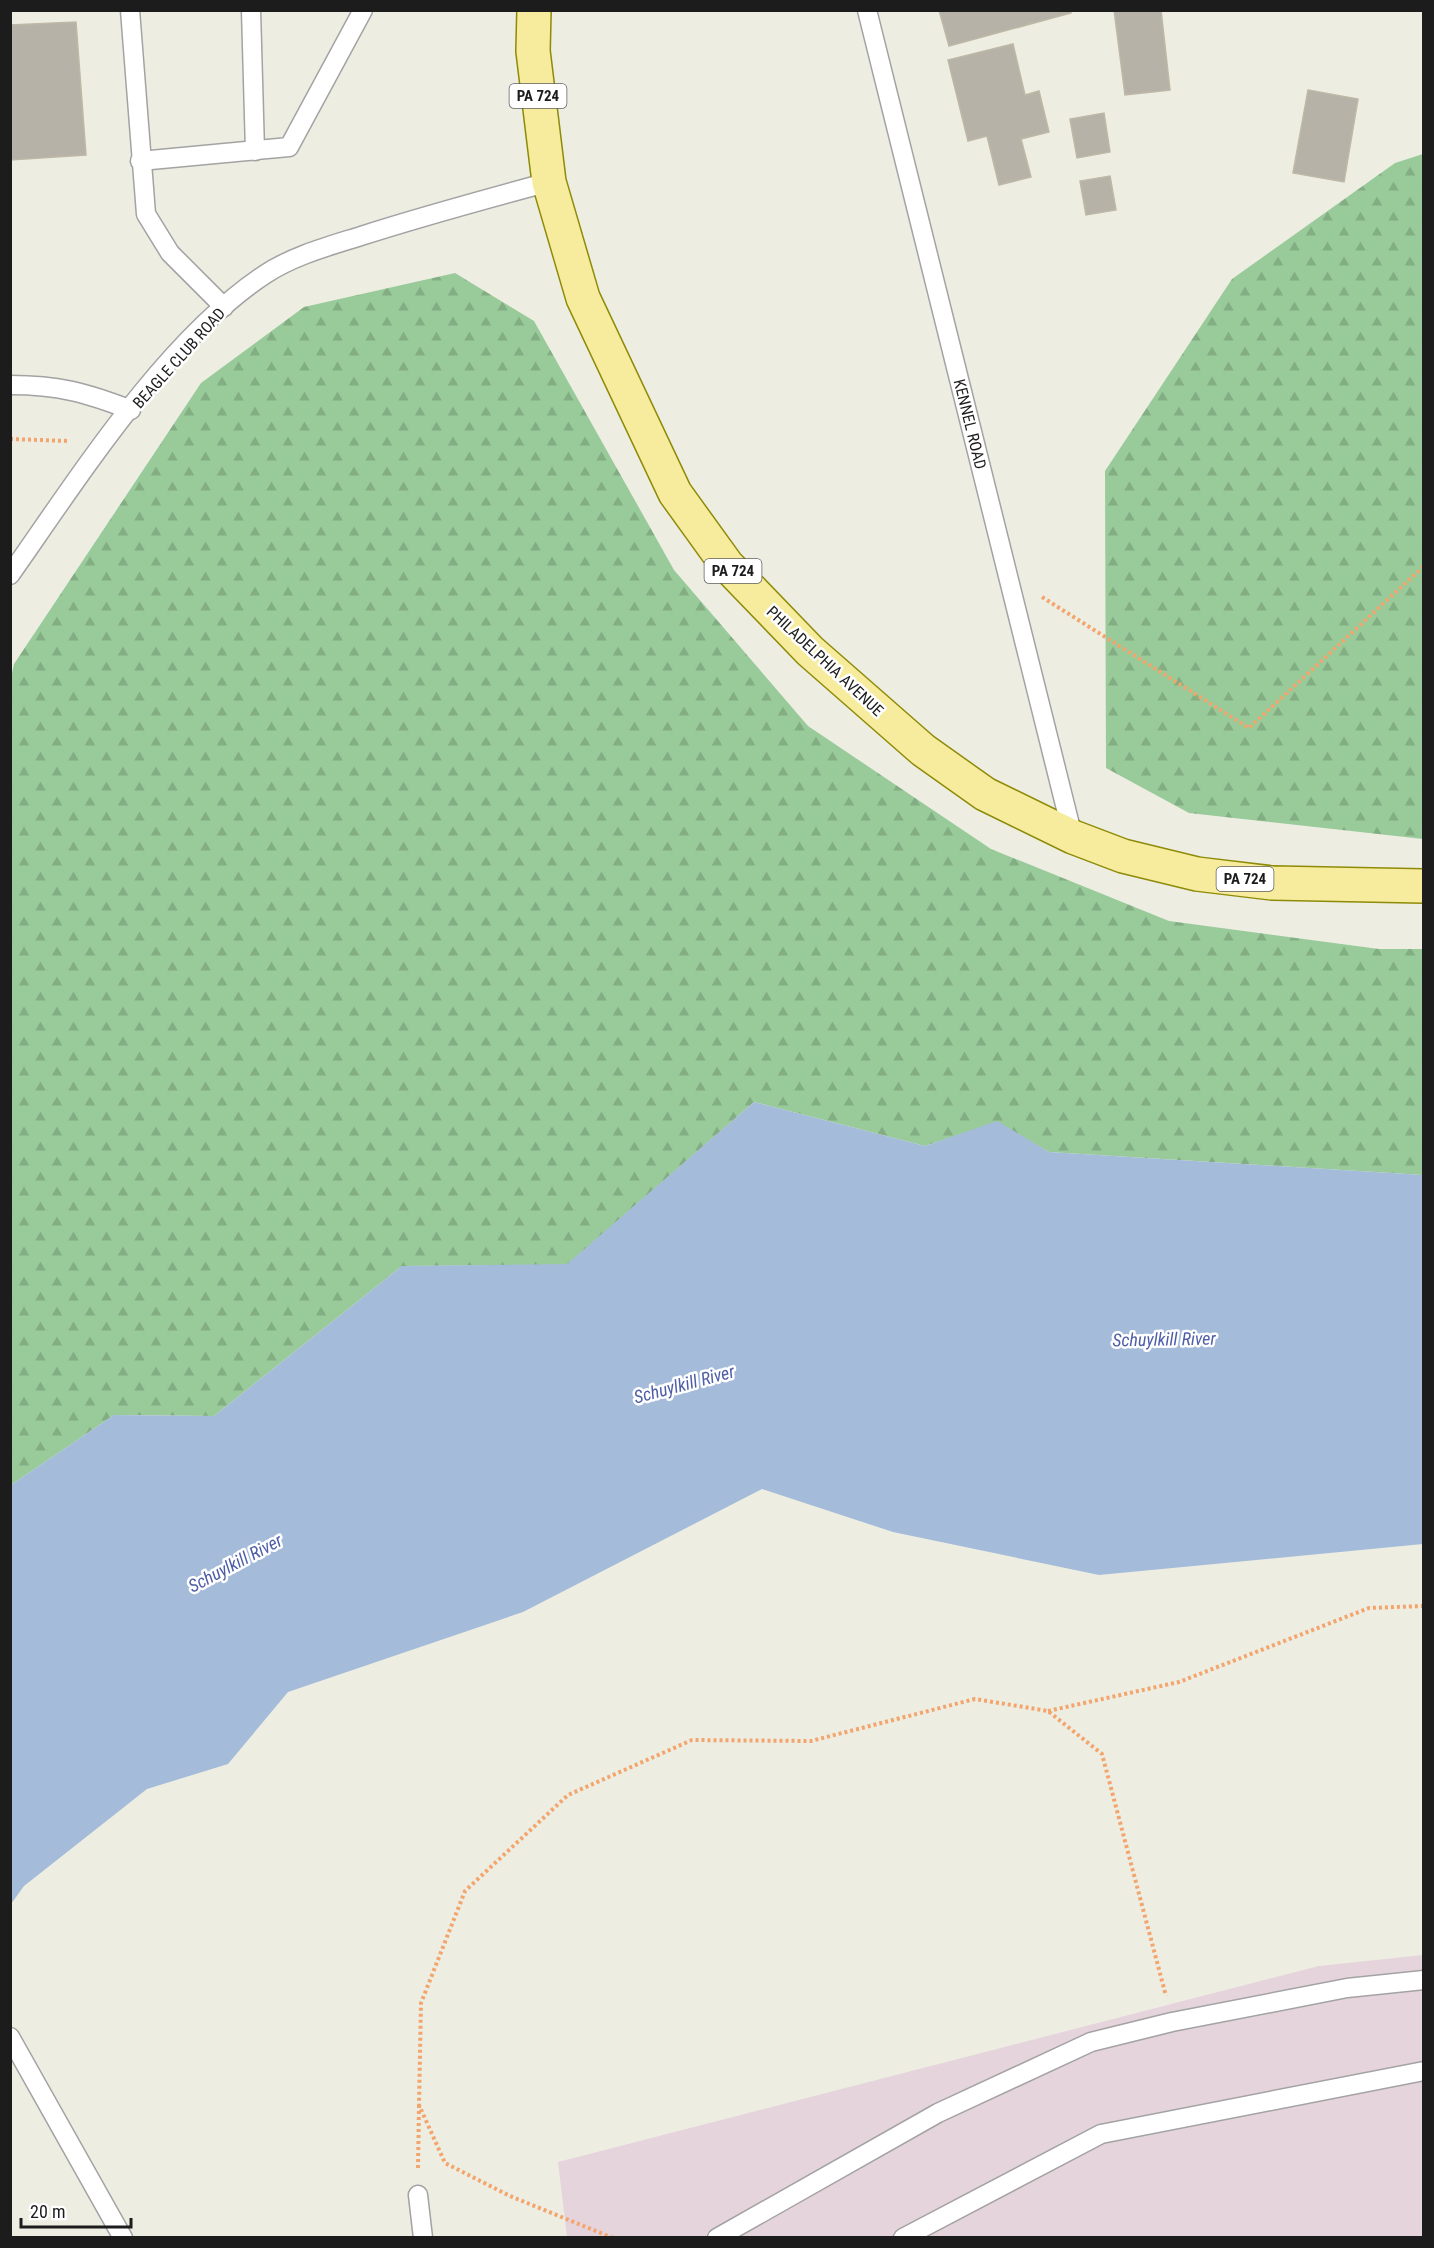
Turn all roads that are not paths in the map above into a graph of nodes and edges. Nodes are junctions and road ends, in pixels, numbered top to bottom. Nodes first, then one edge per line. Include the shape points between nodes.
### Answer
1 (130, 10) edge
2 (251, 10) edge
3 (363, 10) edge
4 (534, 10) edge
5 (867, 10) edge
6 (255, 151) junction
7 (140, 160) junction
8 (549, 182) junction
9 (224, 307) junction
10 (10, 386) edge
11 (131, 410) junction
12 (10, 575) edge
13 (1073, 837) junction
14 (1424, 886) edge
15 (1424, 1980) edge
16 (10, 2037) edge
17 (1424, 2071) edge
18 (418, 2195) road end
19 (123, 2238) edge
20 (423, 2238) edge
21 (717, 2238) edge
22 (903, 2238) edge

1 - 7 lane
2 - 6 lane
3 - 6 lane via 289,147
4 - 8 main road, PHILADELPHIA AVENUE / PA 724 via 532,51
5 - 13 lane, KENNEL ROAD
6 - 7 lane
7 - 9 lane via 146,214 156,234 182,267
8 - 9 lane, BEAGLE CLUB ROAD via 324,248 266,274
8 - 13 main road, PHILADELPHIA AVENUE / PA 724 via 583,298 675,493 727,565 810,651 922,750 985,794
9 - 11 lane, BEAGLE CLUB ROAD
10 - 11 lane via 43,385 85,392
11 - 12 lane, BEAGLE CLUB ROAD
13 - 14 main road, PHILADELPHIA AVENUE / PA 724 via 1123,856 1197,874 1272,883
15 - 21 lane via 1347,1988 1091,2042 938,2113
16 - 19 lane
17 - 22 lane via 1101,2134
18 - 20 lane

